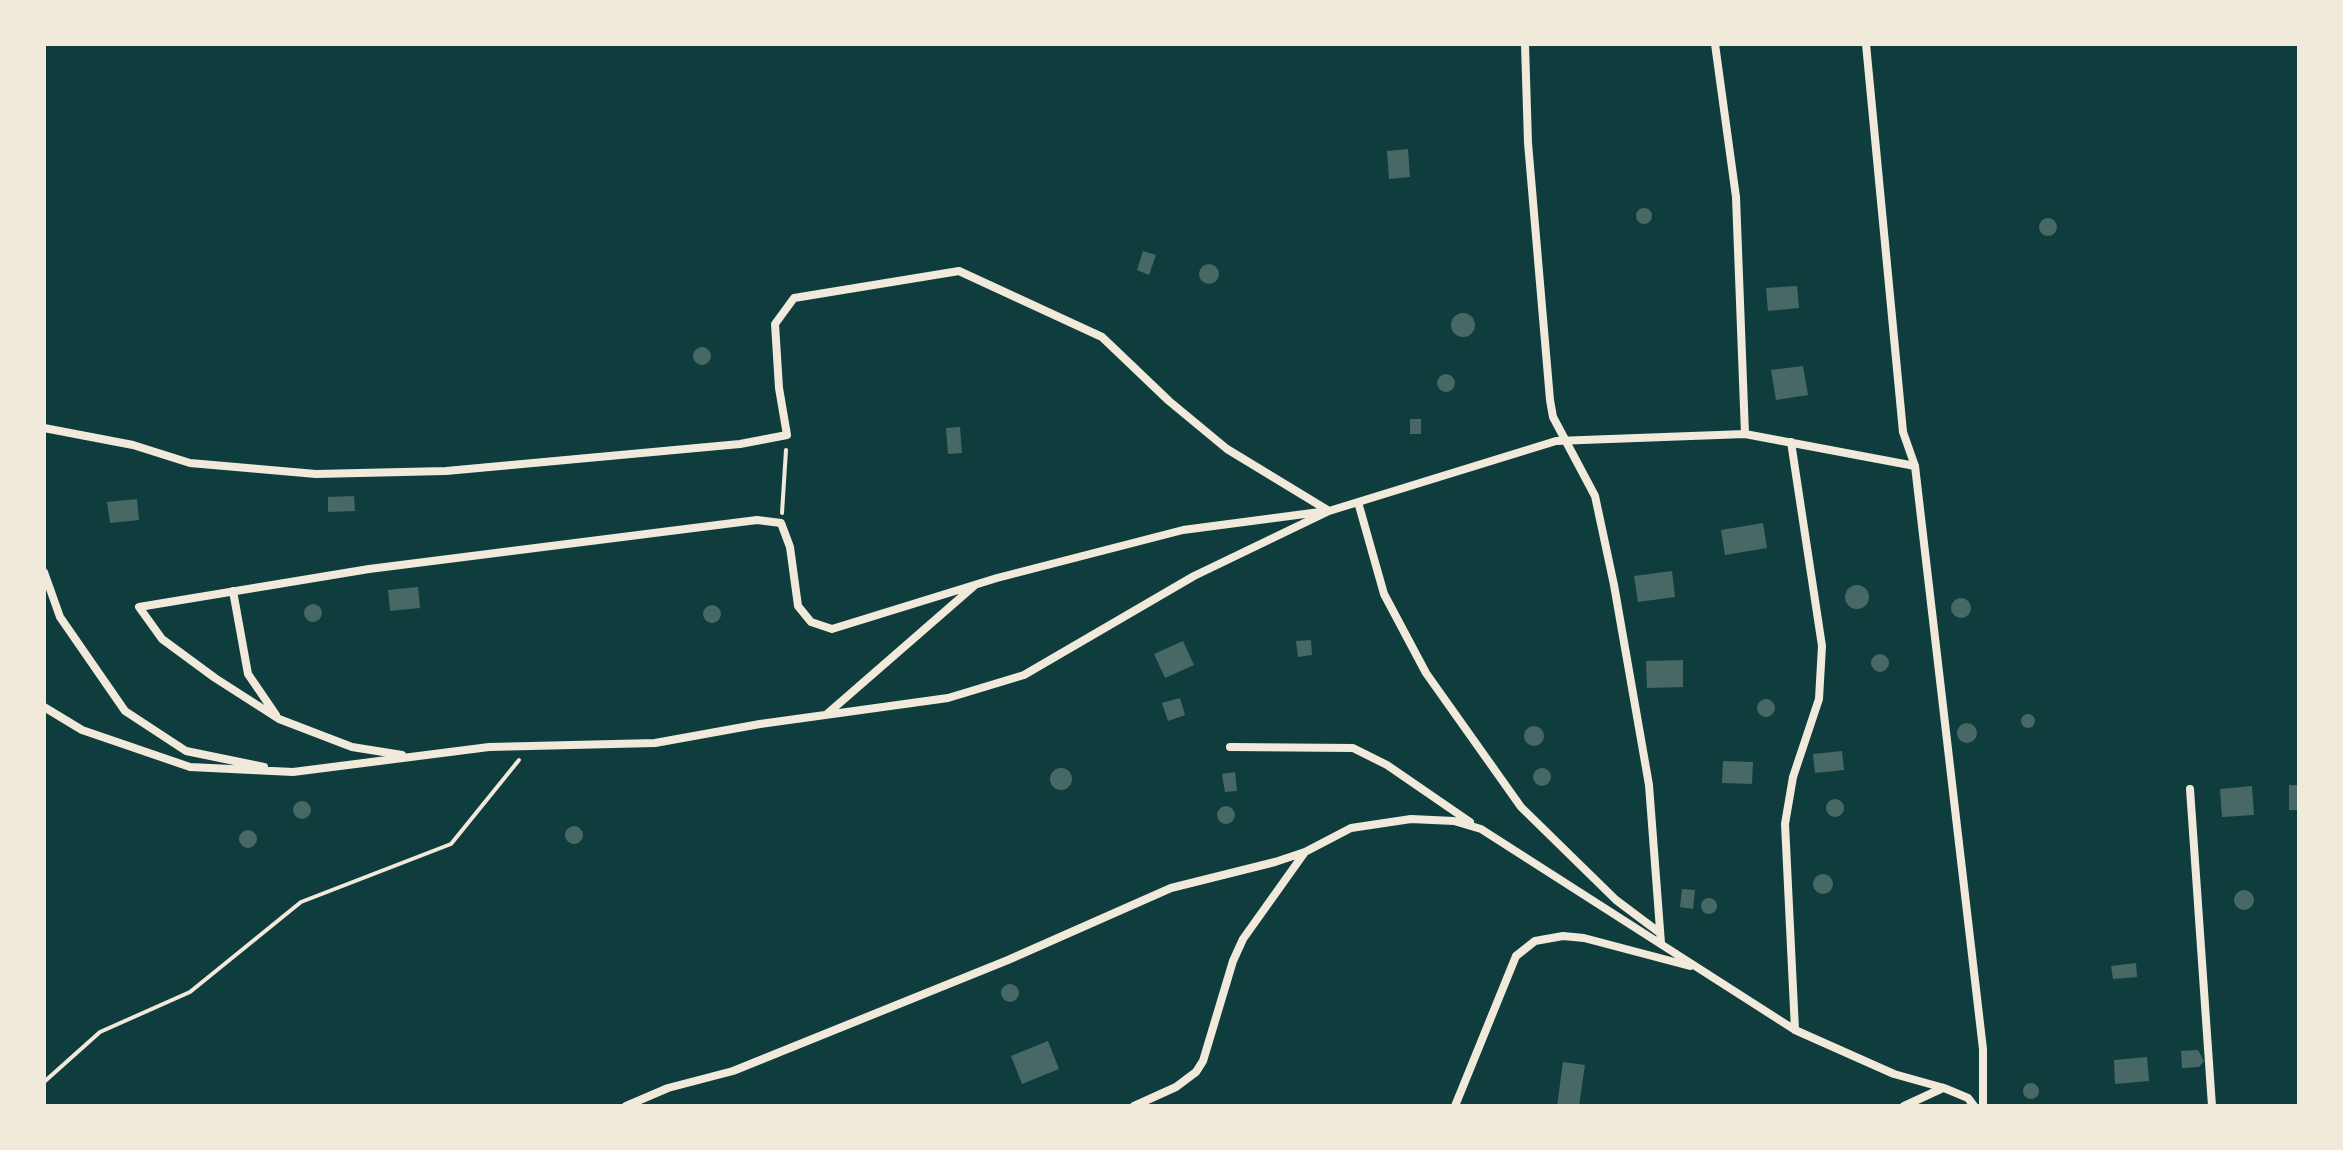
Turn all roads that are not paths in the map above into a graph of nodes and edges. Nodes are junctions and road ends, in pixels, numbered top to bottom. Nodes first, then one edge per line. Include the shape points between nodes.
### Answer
1 (1525, 44) edge
2 (1715, 44) edge
3 (1866, 44) edge
4 (44, 428) edge
5 (1745, 434) junction
6 (1565, 440) junction
7 (1791, 442) junction
8 (1915, 466) junction
9 (1358, 502) junction
10 (1329, 511) junction
11 (44, 572) edge
12 (976, 584) junction
13 (233, 591) junction
14 (44, 707) edge
15 (826, 715) junction
16 (279, 719) junction
17 (1230, 747) dead end
18 (415, 757) junction
19 (293, 772) junction
20 (2190, 789) dead end
21 (1481, 829) junction
22 (1305, 852) junction
23 (1660, 933) junction
24 (1661, 943) junction
25 (1699, 968) junction
26 (1795, 1030) junction
27 (1944, 1088) junction
28 (626, 1106) edge
29 (1134, 1106) edge
30 (1455, 1106) edge
31 (1904, 1106) edge
32 (1974, 1106) edge
33 (1983, 1106) edge
34 (2212, 1106) edge

1 - 6 street via 1541,312 1553,417
2 - 5 street via 1736,197
3 - 8 street via 1903,432
4 - 10 street via 133,445 190,463 316,474 446,471 740,444 787,435 775,324 794,298 959,271 1102,337 1227,449
5 - 6 street
5 - 7 street
6 - 9 street
6 - 23 street via 1595,496 1614,585 1649,785
7 - 8 street
7 - 26 street via 1822,646 1819,699 1793,777 1785,824
8 - 33 street via 1983,1049
9 - 10 street
9 - 23 street via 1384,594 1434,685 1521,807 1616,900
10 - 12 street via 1183,530
10 - 15 street via 1194,576 1024,675 948,698
11 - 19 street via 60,617 125,711 186,751
12 - 13 street via 832,629 811,622 798,606 790,547 781,523 757,520 481,553
12 - 15 street
13 - 16 street via 248,674
13 - 16 street via 139,607 162,639
14 - 19 street via 82,730 190,767
15 - 18 street via 655,743 489,747
16 - 18 street via 352,747
17 - 21 street via 1353,748
18 - 19 street
20 - 34 street
21 - 22 street via 1454,821 1411,819 1351,828
21 - 24 street
22 - 28 street via 1171,888 748,1065
22 - 29 street via 1243,939 1196,1072
23 - 24 street
24 - 25 street
25 - 26 street
25 - 30 street via 1584,938 1535,941 1516,956
26 - 27 street via 1894,1074
27 - 31 street
27 - 32 street

